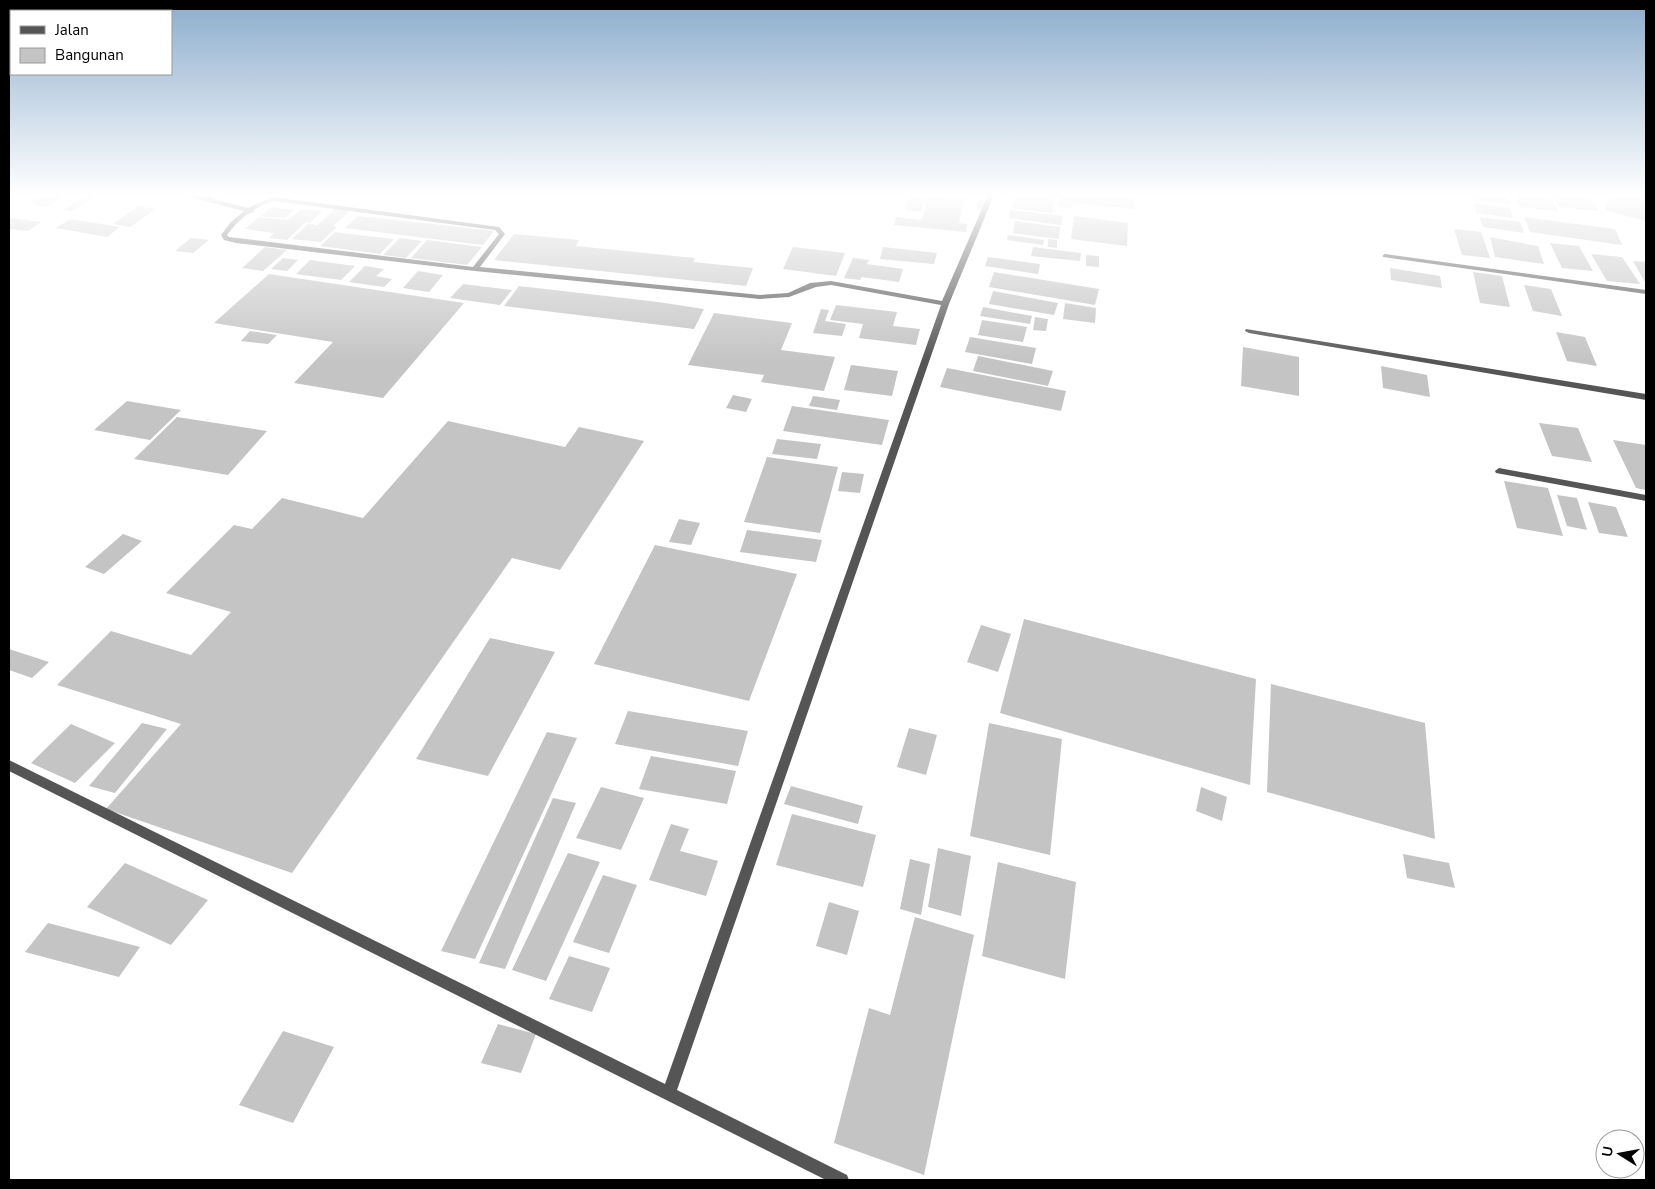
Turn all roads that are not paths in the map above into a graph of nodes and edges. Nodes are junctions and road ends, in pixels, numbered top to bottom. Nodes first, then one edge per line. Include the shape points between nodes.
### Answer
1 (321, 250) edge
2 (491, 250) edge
3 (968, 250) edge
4 (1385, 256) dead end
5 (475, 269) junction
6 (1646, 292) edge
7 (945, 304) junction
8 (1249, 331) dead end
9 (1646, 397) edge
10 (1499, 470) dead end
11 (1646, 498) edge
12 (9, 766) edge
13 (669, 1092) junction
14 (842, 1180) edge

1 - 5 street
2 - 5 street
3 - 7 street
4 - 6 street
5 - 7 street via 760,297 791,295 813,284 831,283
7 - 13 street
8 - 9 street
10 - 11 street
12 - 13 street
13 - 14 street

